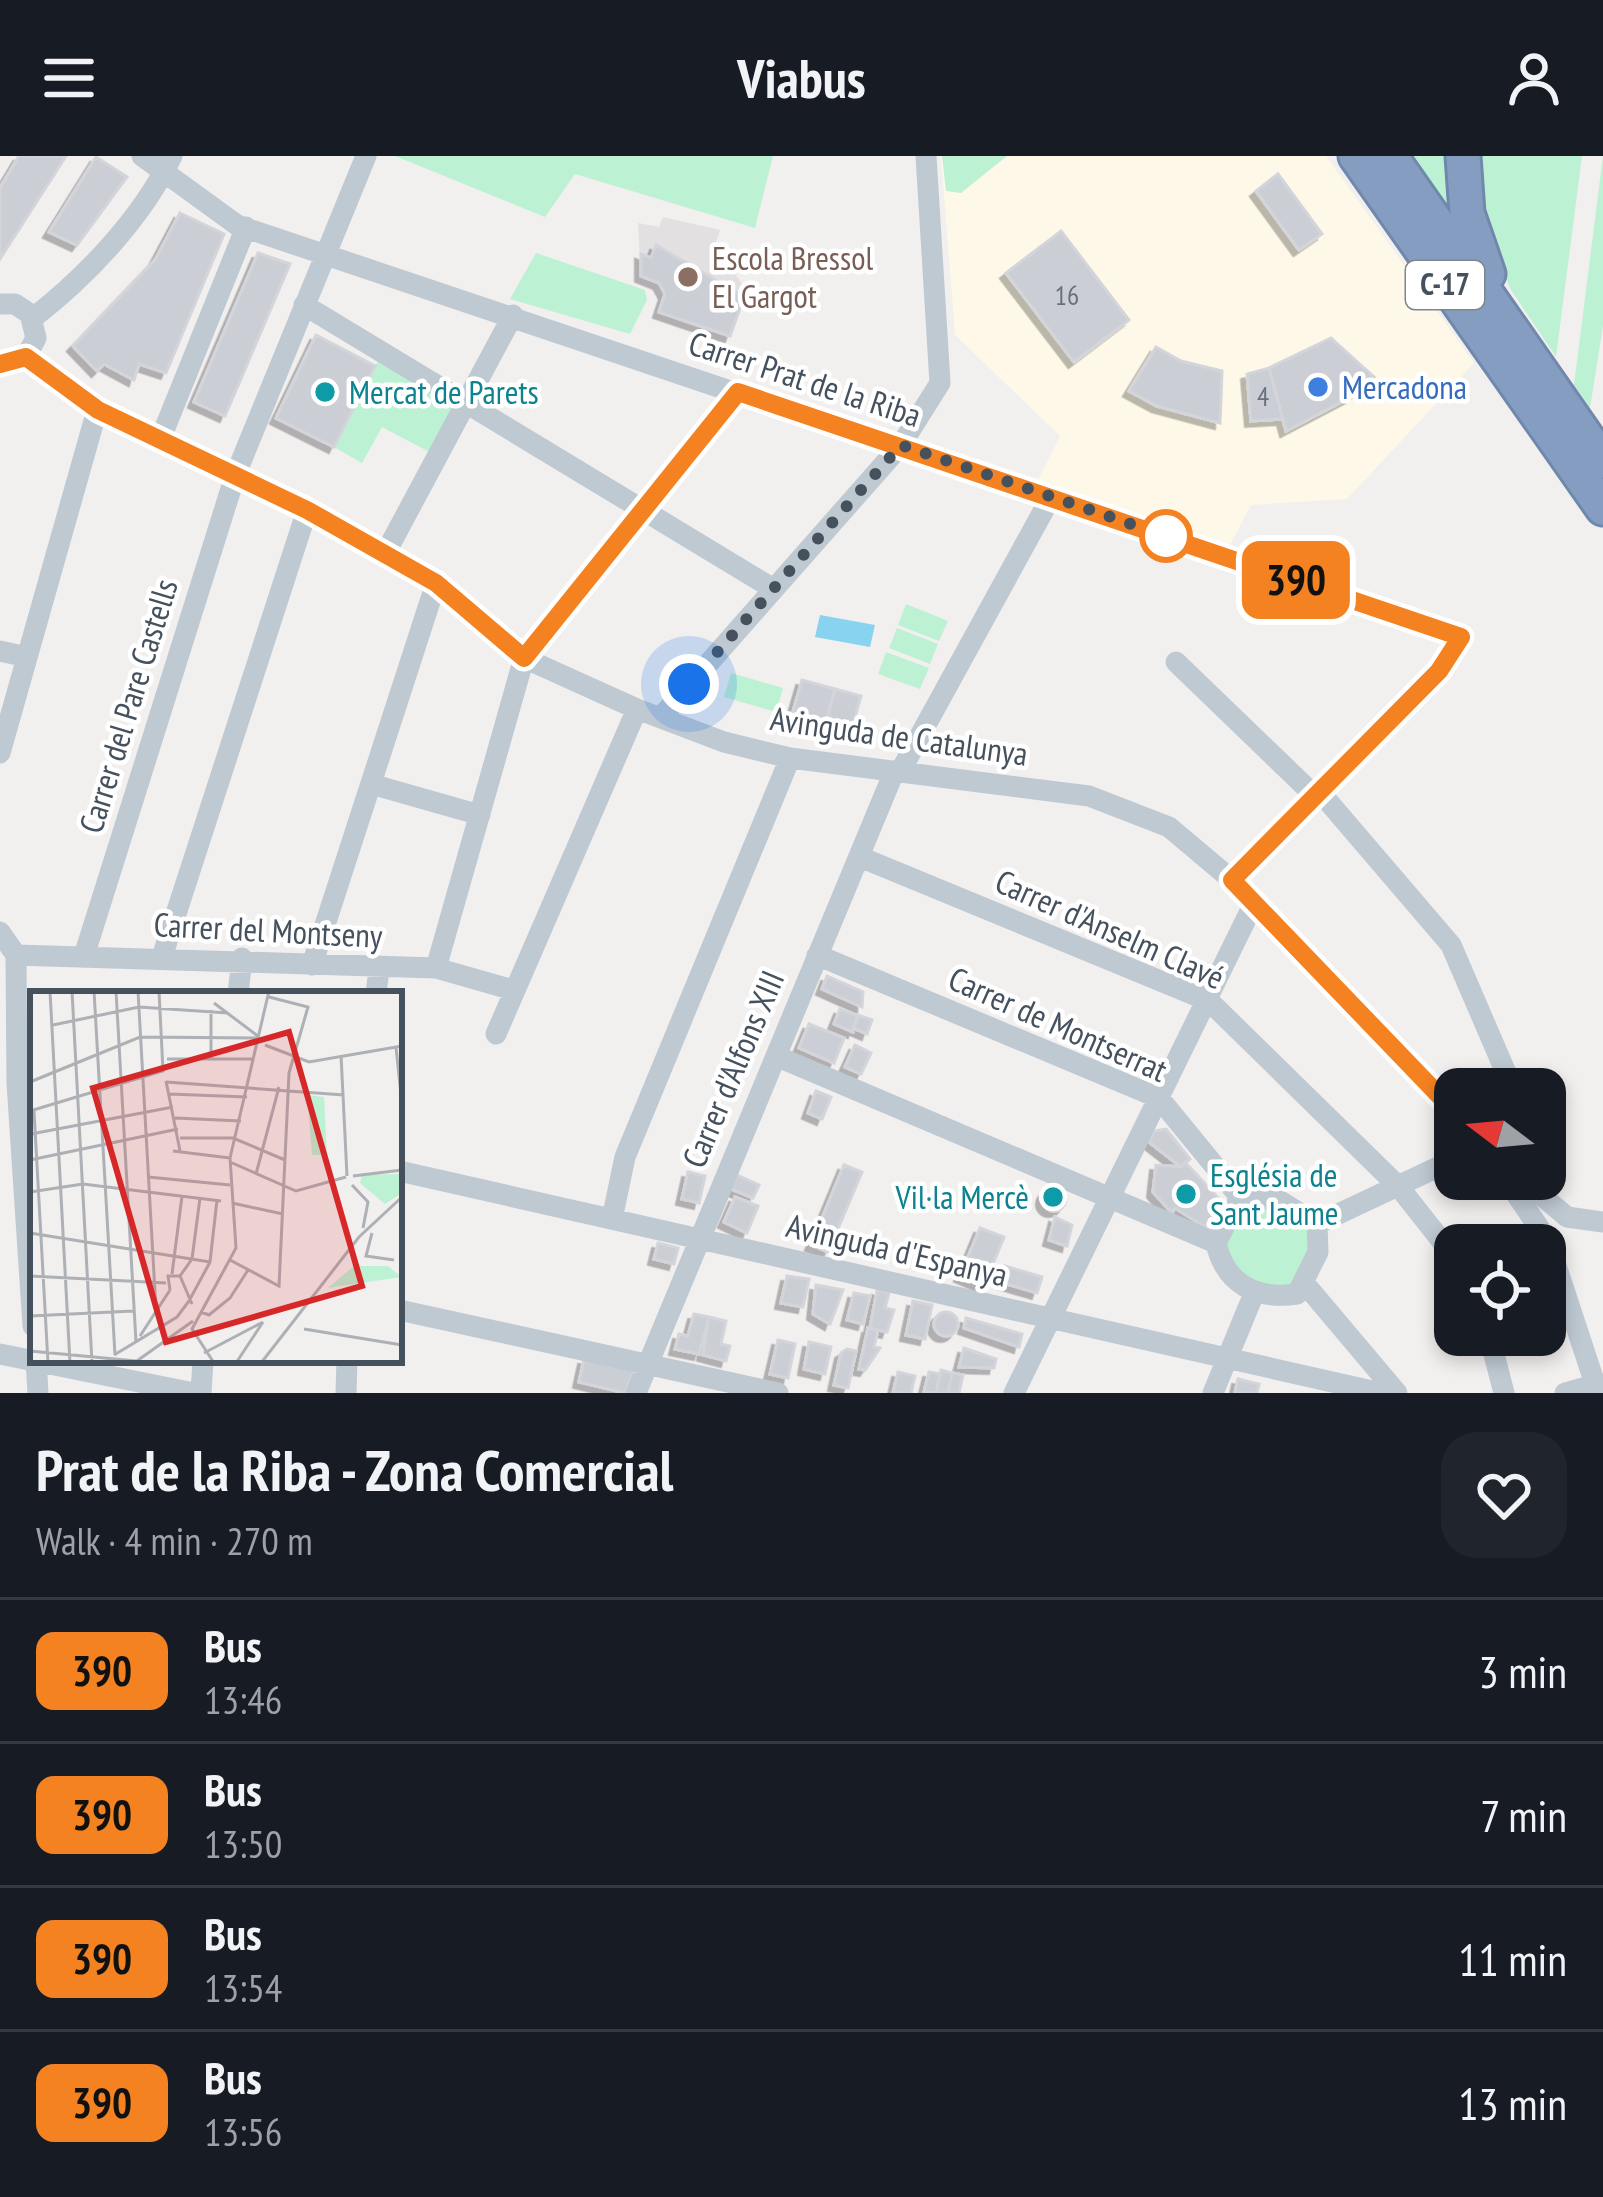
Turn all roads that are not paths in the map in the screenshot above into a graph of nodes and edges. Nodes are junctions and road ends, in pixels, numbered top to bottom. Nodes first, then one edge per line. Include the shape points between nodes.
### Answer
1 (142, 156) edge
2 (366, 156) edge
3 (926, 156) edge
4 (1357, 156) edge
5 (1390, 156) edge
6 (1462, 156) edge
7 (169, 163) edge
8 (246, 227) junction
9 (326, 252) junction
10 (1491, 299) junction
11 (0, 304) edge
12 (304, 305) junction
13 (513, 315) junction
14 (33, 317) junction
15 (26, 357) junction
16 (0, 364) edge
17 (738, 392) junction
18 (1523, 399) junction
19 (467, 400) junction
20 (98, 410) junction
21 (160, 440) junction
22 (901, 445) junction
23 (1603, 461) edge
24 (235, 476) junction
25 (1051, 496) junction
26 (1603, 508) edge
27 (307, 510) junction
28 (646, 511) junction
29 (1603, 535) edge
30 (385, 554) junction
31 (436, 583) junction
32 (772, 588) junction
33 (0, 651) edge
34 (26, 657) junction
35 (524, 658) junction
36 (1176, 662) dead end
37 (637, 709) junction
38 (662, 716) junction
39 (0, 752) edge
40 (790, 758) junction
41 (897, 772) junction
42 (371, 784) junction
43 (1318, 794) junction
44 (480, 815) junction
45 (860, 856) junction
46 (1232, 880) junction
47 (1254, 904) junction
48 (0, 932) edge
49 (16, 955) junction
50 (817, 955) junction
51 (84, 956) junction
52 (162, 957) junction
53 (242, 958) junction
54 (312, 965) junction
55 (379, 968) junction
56 (436, 968) junction
57 (513, 990) junction
58 (238, 991) edge
59 (376, 991) edge
60 (1209, 1001) junction
61 (496, 1034) dead end
62 (776, 1056) junction
63 (1504, 1068) edge
64 (17, 1083) edge
65 (1434, 1090) edge
66 (1159, 1098) junction
67 (1434, 1169) edge
68 (402, 1172) edge
69 (1399, 1186) junction
70 (1110, 1197) junction
71 (1240, 1197) junction
72 (1520, 1200) edge
73 (1547, 1200) edge
74 (0, 1217) edge
75 (612, 1219) junction
76 (1603, 1222) edge
77 (28, 1223) edge
78 (1317, 1224) junction
79 (1434, 1231) edge
80 (700, 1238) junction
81 (1216, 1243) junction
82 (30, 1264) edge
83 (1305, 1284) junction
84 (1256, 1291) junction
85 (402, 1311) edge
86 (1049, 1319) junction
87 (0, 1354) edge
88 (1494, 1356) edge
89 (30, 1360) edge
90 (1227, 1360) junction
91 (36, 1363) edge
92 (46, 1363) edge
93 (202, 1363) edge
94 (347, 1363) edge
95 (648, 1363) junction
96 (1583, 1391) edge
97 (38, 1393) edge
98 (197, 1393) edge
99 (346, 1393) edge
100 (636, 1393) edge
101 (778, 1393) edge
102 (1014, 1393) edge
103 (1213, 1393) edge
104 (1381, 1393) edge
105 (1397, 1393) edge
106 (1504, 1393) edge

1 - 7 street, Carrer Prat de la Riba
2 - 9 street, Carrer del Pare Castells
3 - 22 street via 942,361 940,383
4 - 18 highway, C-17
5 - 10 highway, C-17
6 - 10 highway via 1467,213
7 - 8 street, Carrer Prat de la Riba
7 - 14 street via 68,290
8 - 9 street, Carrer Prat de la Riba
8 - 21 street
9 - 12 street, Carrer del Pare Castells
9 - 13 street, Carrer Prat de la Riba
10 - 23 highway, C-17
11 - 14 street
12 - 19 street
12 - 24 street, Carrer del Pare Castells
13 - 17 street, Carrer Prat de la Riba
13 - 19 street
14 - 15 street via 36,338
15 - 16 street
15 - 20 street, Avinguda de Catalunya
17 - 22 street, Carrer Prat de la Riba
17 - 28 street
18 - 26 highway, C-17
18 - 29 highway
19 - 28 street
19 - 30 street
20 - 21 street, Avinguda de Catalunya
20 - 34 street
21 - 24 street, Avinguda de Catalunya
22 - 25 street, Carrer Prat de la Riba
22 - 32 street
24 - 27 street, Avinguda de Catalunya
24 - 51 street, Carrer del Pare Castells
25 - 41 street, Carrer d'Alfons XIII
25 - 43 street, Carrer Prat de la Riba via 1461,637 1439,671
27 - 30 street, Avinguda de Catalunya
27 - 52 street
28 - 32 street
28 - 35 street
30 - 31 street, Avinguda de Catalunya
31 - 35 street, Avinguda de Catalunya
31 - 42 street
32 - 38 street
33 - 34 street
34 - 39 street
35 - 37 street, Avinguda de Catalunya
35 - 44 street
36 - 43 street
37 - 38 street, Avinguda de Catalunya
37 - 57 street
38 - 40 street, Avinguda de Catalunya
40 - 41 street, Avinguda de Catalunya
40 - 75 street via 625,1157
41 - 45 street, Carrer d'Alfons XIII
41 - 46 street, Avinguda de Catalunya via 1089,796 1169,827
42 - 44 street
42 - 54 street
43 - 46 street
43 - 63 street via 1451,945
44 - 56 street
45 - 50 street, Carrer d'Alfons XIII
45 - 60 street, Carrer d'Anselm Clavé
46 - 47 street, Avinguda de Catalunya
47 - 60 street
47 - 65 street, Avinguda de Catalunya
48 - 49 street
49 - 51 street, Carrer del Montseny
49 - 64 street
50 - 62 street, Carrer d'Alfons XIII
50 - 66 street, Carrer de Montserrat
51 - 52 street, Carrer del Montseny
52 - 53 street, Carrer del Montseny
53 - 54 street, Carrer del Montseny
53 - 58 street
54 - 55 street, Carrer del Montseny
55 - 56 street, Carrer del Montseny
55 - 59 street
56 - 57 street, Carrer del Montseny
57 - 61 street
60 - 66 street
60 - 69 street, Carrer d'Anselm Clavé
62 - 70 street
62 - 80 street, Carrer d'Alfons XIII
64 - 77 street
66 - 70 street
66 - 71 street, Carrer de Montserrat
67 - 69 street
68 - 75 street, Avinguda d'Espanya
69 - 78 street
69 - 79 street, Carrer d'Anselm Clavé
70 - 81 street
70 - 86 street
71 - 78 street via 1280,1201
71 - 81 street
72 - 96 street via 1548,1240
73 - 76 street via 1567,1217
74 - 77 street
75 - 80 street, Avinguda d'Espanya
77 - 82 street
78 - 83 street via 1318,1252
80 - 86 street, Avinguda d'Espanya
80 - 95 street, Carrer d'Alfons XIII
81 - 84 street via 1231,1280
83 - 84 street via 1277,1297
83 - 105 street
84 - 90 street
85 - 95 street
86 - 90 street, Avinguda d'Espanya
86 - 102 street
87 - 89 street
88 - 106 street
90 - 103 street
90 - 104 street, Avinguda d'Espanya
91 - 97 street
92 - 98 street
93 - 98 street
94 - 99 street
95 - 100 street, Carrer d'Alfons XIII
95 - 101 street

